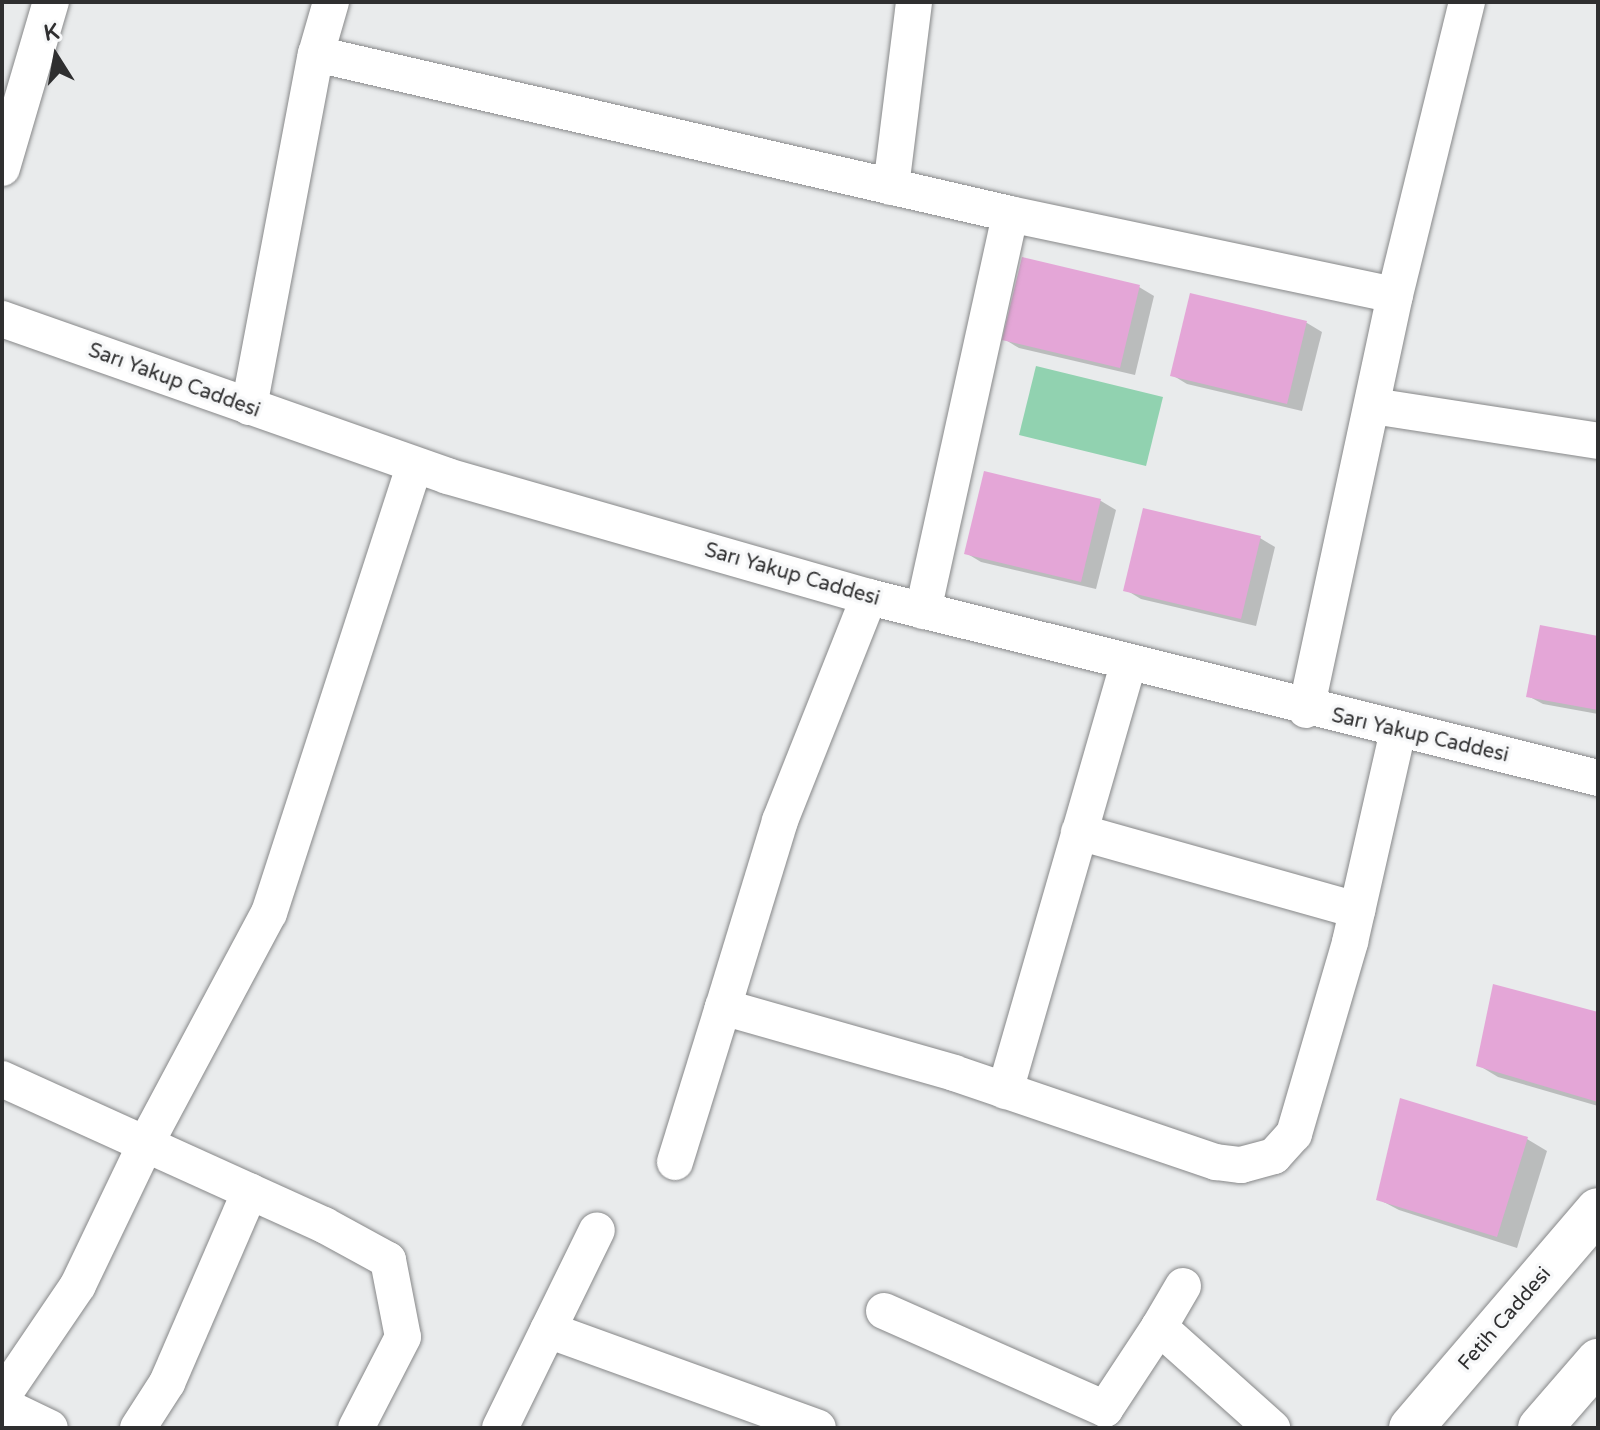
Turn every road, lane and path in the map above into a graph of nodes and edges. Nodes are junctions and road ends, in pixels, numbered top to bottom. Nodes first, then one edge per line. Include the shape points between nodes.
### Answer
1 (51, 2) edge
2 (331, 2) edge
3 (914, 2) edge
4 (1467, 2) edge
5 (316, 54) junction
6 (2, 168) edge
7 (891, 187) junction
8 (1010, 214) junction
9 (1395, 295) junction
10 (2, 319) edge
11 (1373, 406) junction
12 (249, 407) junction
13 (1598, 441) edge
14 (414, 467) junction
15 (869, 597) junction
16 (923, 611) junction
17 (1128, 665) junction
18 (1306, 710) junction
19 (1398, 731) junction
20 (1598, 778) edge
21 (1079, 832) junction
22 (1357, 910) junction
23 (723, 1007) junction
24 (2, 1079) edge
25 (1005, 1091) junction
26 (146, 1143) junction
27 (675, 1162) dead end
28 (250, 1191) junction
29 (1598, 1210) edge
30 (597, 1230) dead end
31 (1183, 1286) dead end
32 (884, 1311) dead end
33 (1159, 1327) junction
34 (548, 1330) junction
35 (1598, 1361) edge
36 (2, 1397) edge
37 (2, 1405) edge
38 (50, 1428) edge
39 (138, 1428) edge
40 (356, 1428) edge
41 (500, 1428) edge
42 (818, 1428) edge
43 (1272, 1428) edge
44 (1411, 1428) edge
45 (1540, 1428) edge

1 - 6 street
2 - 5 street
3 - 7 street
4 - 9 street
5 - 7 street
5 - 12 street
7 - 8 street
8 - 9 street
8 - 16 street
9 - 11 street
10 - 12 street, Sarı Yakup Caddesi
11 - 13 street
11 - 18 street
12 - 14 street, Sarı Yakup Caddesi
14 - 15 street, Sarı Yakup Caddesi
14 - 26 street via 269,913
15 - 16 street, Sarı Yakup Caddesi
15 - 23 street via 780,821
16 - 17 street, Sarı Yakup Caddesi
17 - 18 street, Sarı Yakup Caddesi
17 - 21 street
18 - 19 street, Sarı Yakup Caddesi
19 - 20 street, Sarı Yakup Caddesi
19 - 22 street
21 - 22 street
21 - 25 street
22 - 25 street via 1294,1134 1274,1156 1241,1165 1216,1162
23 - 25 street
23 - 27 street
24 - 26 street
26 - 28 street
26 - 36 street via 78,1285
28 - 39 street via 167,1383
28 - 40 street via 388,1260 403,1337
29 - 44 main road, Fetih Caddesi
30 - 34 street
31 - 33 street
32 - 33 street via 1105,1409
33 - 43 street
34 - 41 street
34 - 42 street
35 - 45 main road
37 - 38 street

